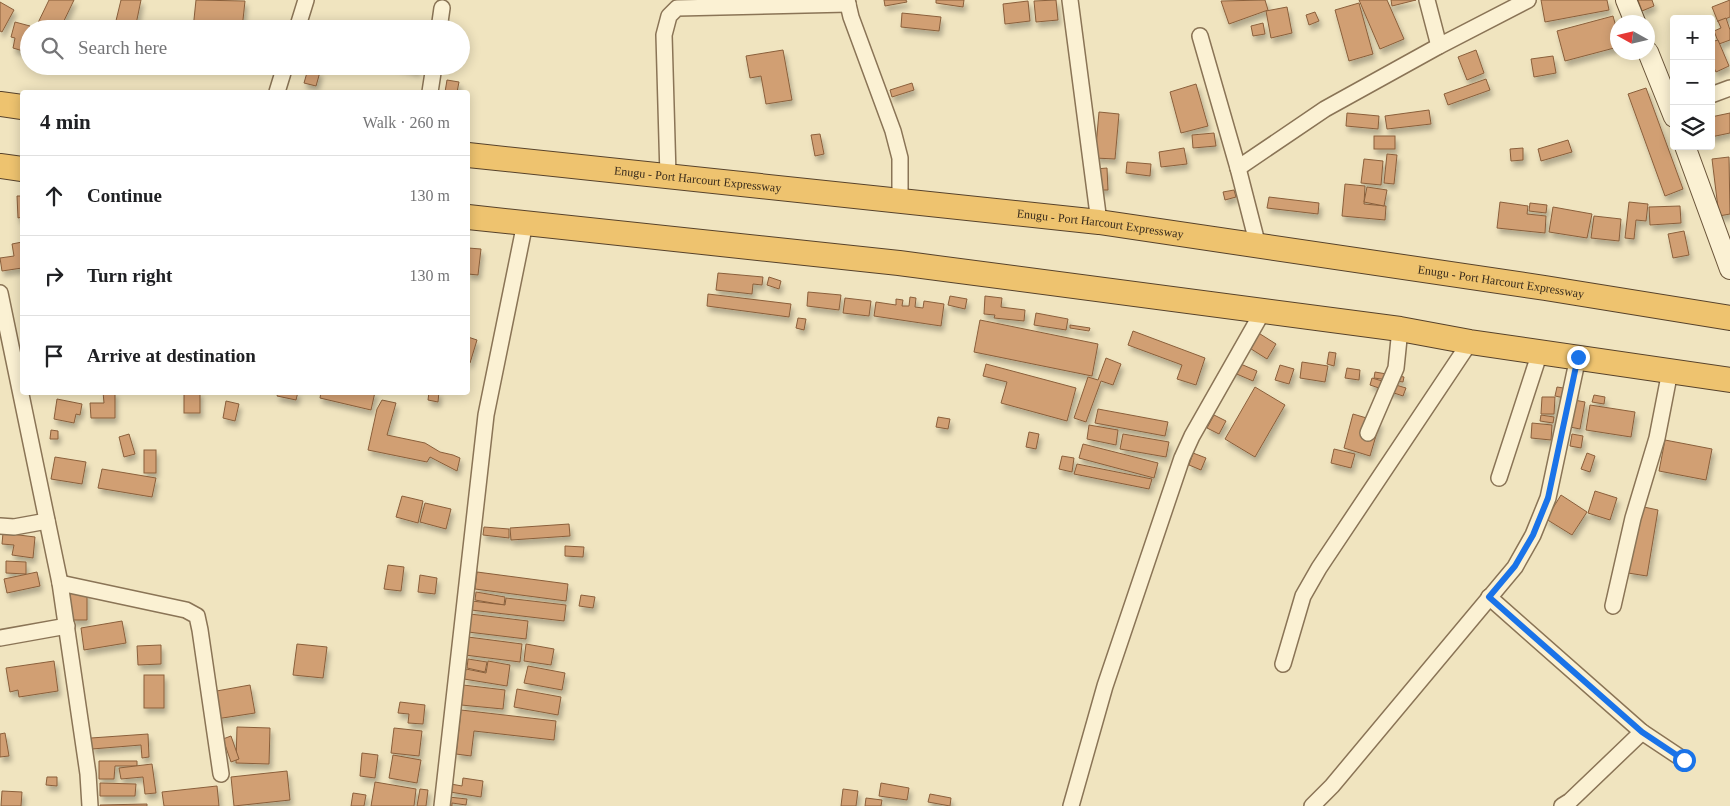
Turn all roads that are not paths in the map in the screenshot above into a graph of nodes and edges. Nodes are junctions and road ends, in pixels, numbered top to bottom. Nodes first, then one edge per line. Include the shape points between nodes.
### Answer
1 (306, 0) edge
2 (1070, 0) edge
3 (1427, 0) edge
4 (1528, 0) edge
5 (1626, 0) edge
6 (848, 2) edge
7 (711, 4) edge
8 (442, 8) dead end
9 (1632, 15) edge
10 (300, 20) edge
11 (440, 20) edge
12 (1200, 36) dead end
13 (1439, 46) junction
14 (1651, 60) edge
15 (283, 75) edge
16 (433, 75) edge
17 (1730, 88) edge
18 (279, 90) edge
19 (430, 90) edge
20 (1715, 94) edge
21 (0, 104) edge
22 (1670, 105) edge
23 (20, 107) edge
24 (1686, 150) edge
25 (470, 155) edge
26 (0, 166) edge
27 (20, 168) edge
28 (1238, 168) junction
29 (668, 176) junction
30 (900, 201) junction
31 (470, 217) edge
32 (1099, 222) junction
33 (526, 223) junction
34 (1258, 246) junction
35 (1730, 269) edge
36 (0, 293) edge
37 (1263, 311) junction
38 (1730, 318) edge
39 (1400, 329) junction
40 (1470, 342) junction
41 (1540, 352) junction
42 (1578, 357) junction
43 (1670, 371) junction
44 (1730, 380) edge
45 (20, 390) edge
46 (21, 395) edge
47 (1368, 433) dead end
48 (1499, 478) dead end
49 (47, 521) junction
50 (0, 526) edge
51 (60, 582) junction
52 (1489, 597) junction
53 (1613, 606) dead end
54 (67, 626) junction
55 (0, 638) edge
56 (1283, 664) dead end
57 (1642, 732) junction
58 (1684, 760) dead end
59 (221, 774) dead end
60 (90, 806) edge
61 (442, 806) edge
62 (1070, 806) edge
63 (1312, 806) edge
64 (1562, 806) edge

1 - 10 street
2 - 32 street
3 - 13 street
4 - 13 street
5 - 9 main road
6 - 7 street
6 - 30 street via 893,131 900,158
7 - 29 street via 677,8 665,26
8 - 11 street
12 - 28 street
13 - 28 street via 1325,109
14 - 22 main road
15 - 18 street
16 - 19 street
17 - 20 street
21 - 23 highway
24 - 35 main road
25 - 29 highway, Enugu - Port Harcourt Expressway
26 - 27 highway
28 - 34 street
29 - 30 highway, Enugu - Port Harcourt Expressway
30 - 32 highway, Enugu - Port Harcourt Expressway
31 - 33 highway
32 - 34 highway, Enugu - Port Harcourt Expressway
33 - 37 highway via 899,263
33 - 61 street via 486,415
34 - 38 highway, Enugu - Port Harcourt Expressway
36 - 45 street
37 - 39 highway
37 - 62 street via 1182,458 1105,686
39 - 40 highway
39 - 47 street via 1396,368
40 - 41 highway
40 - 56 street via 1319,568 1303,596
41 - 42 highway
41 - 48 street
42 - 43 highway
42 - 52 street via 1548,498 1533,535 1515,566
43 - 44 highway
43 - 53 street via 1657,438 1633,518
46 - 49 street
49 - 50 street
49 - 51 street
51 - 54 street
51 - 59 street via 186,610 196,616
52 - 57 street
52 - 63 street
54 - 55 street
54 - 60 street
57 - 58 street
57 - 64 street

